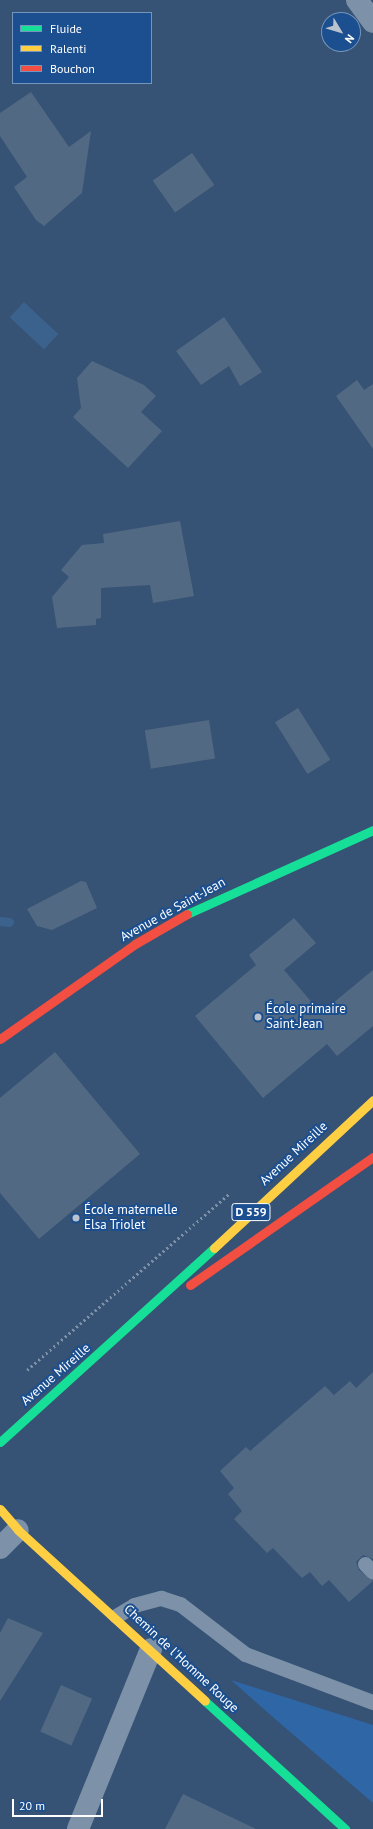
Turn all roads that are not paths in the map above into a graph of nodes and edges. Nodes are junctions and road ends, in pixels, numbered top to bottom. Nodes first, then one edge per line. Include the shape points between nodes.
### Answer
1 (357, 0) edge
2 (373, 22) edge
3 (373, 830) edge
4 (0, 1039) edge
5 (373, 1100) edge
6 (373, 1157) edge
7 (130, 1327) junction
8 (0, 1442) edge
9 (0, 1509) edge
10 (18, 1530) junction
11 (0, 1548) edge
12 (116, 1616) junction
13 (152, 1649) junction
14 (373, 1702) edge
15 (78, 1829) edge
16 (345, 1829) edge

1 - 2 street
3 - 4 street, Avenue de Saint-Jean via 199,908 135,944
5 - 7 street, Avenue Mireille / D 559
6 - 7 street, Avenue Mireille / D 559
7 - 8 street, Avenue Mireille / D 559
9 - 10 street, Chemin de l'Homme Rouge
10 - 11 street
10 - 12 street, Chemin de l'Homme Rouge
12 - 13 street, Chemin de l'Homme Rouge
12 - 14 lane via 134,1605 161,1598 180,1604 245,1654
13 - 15 street
13 - 16 street, Chemin de l'Homme Rouge

